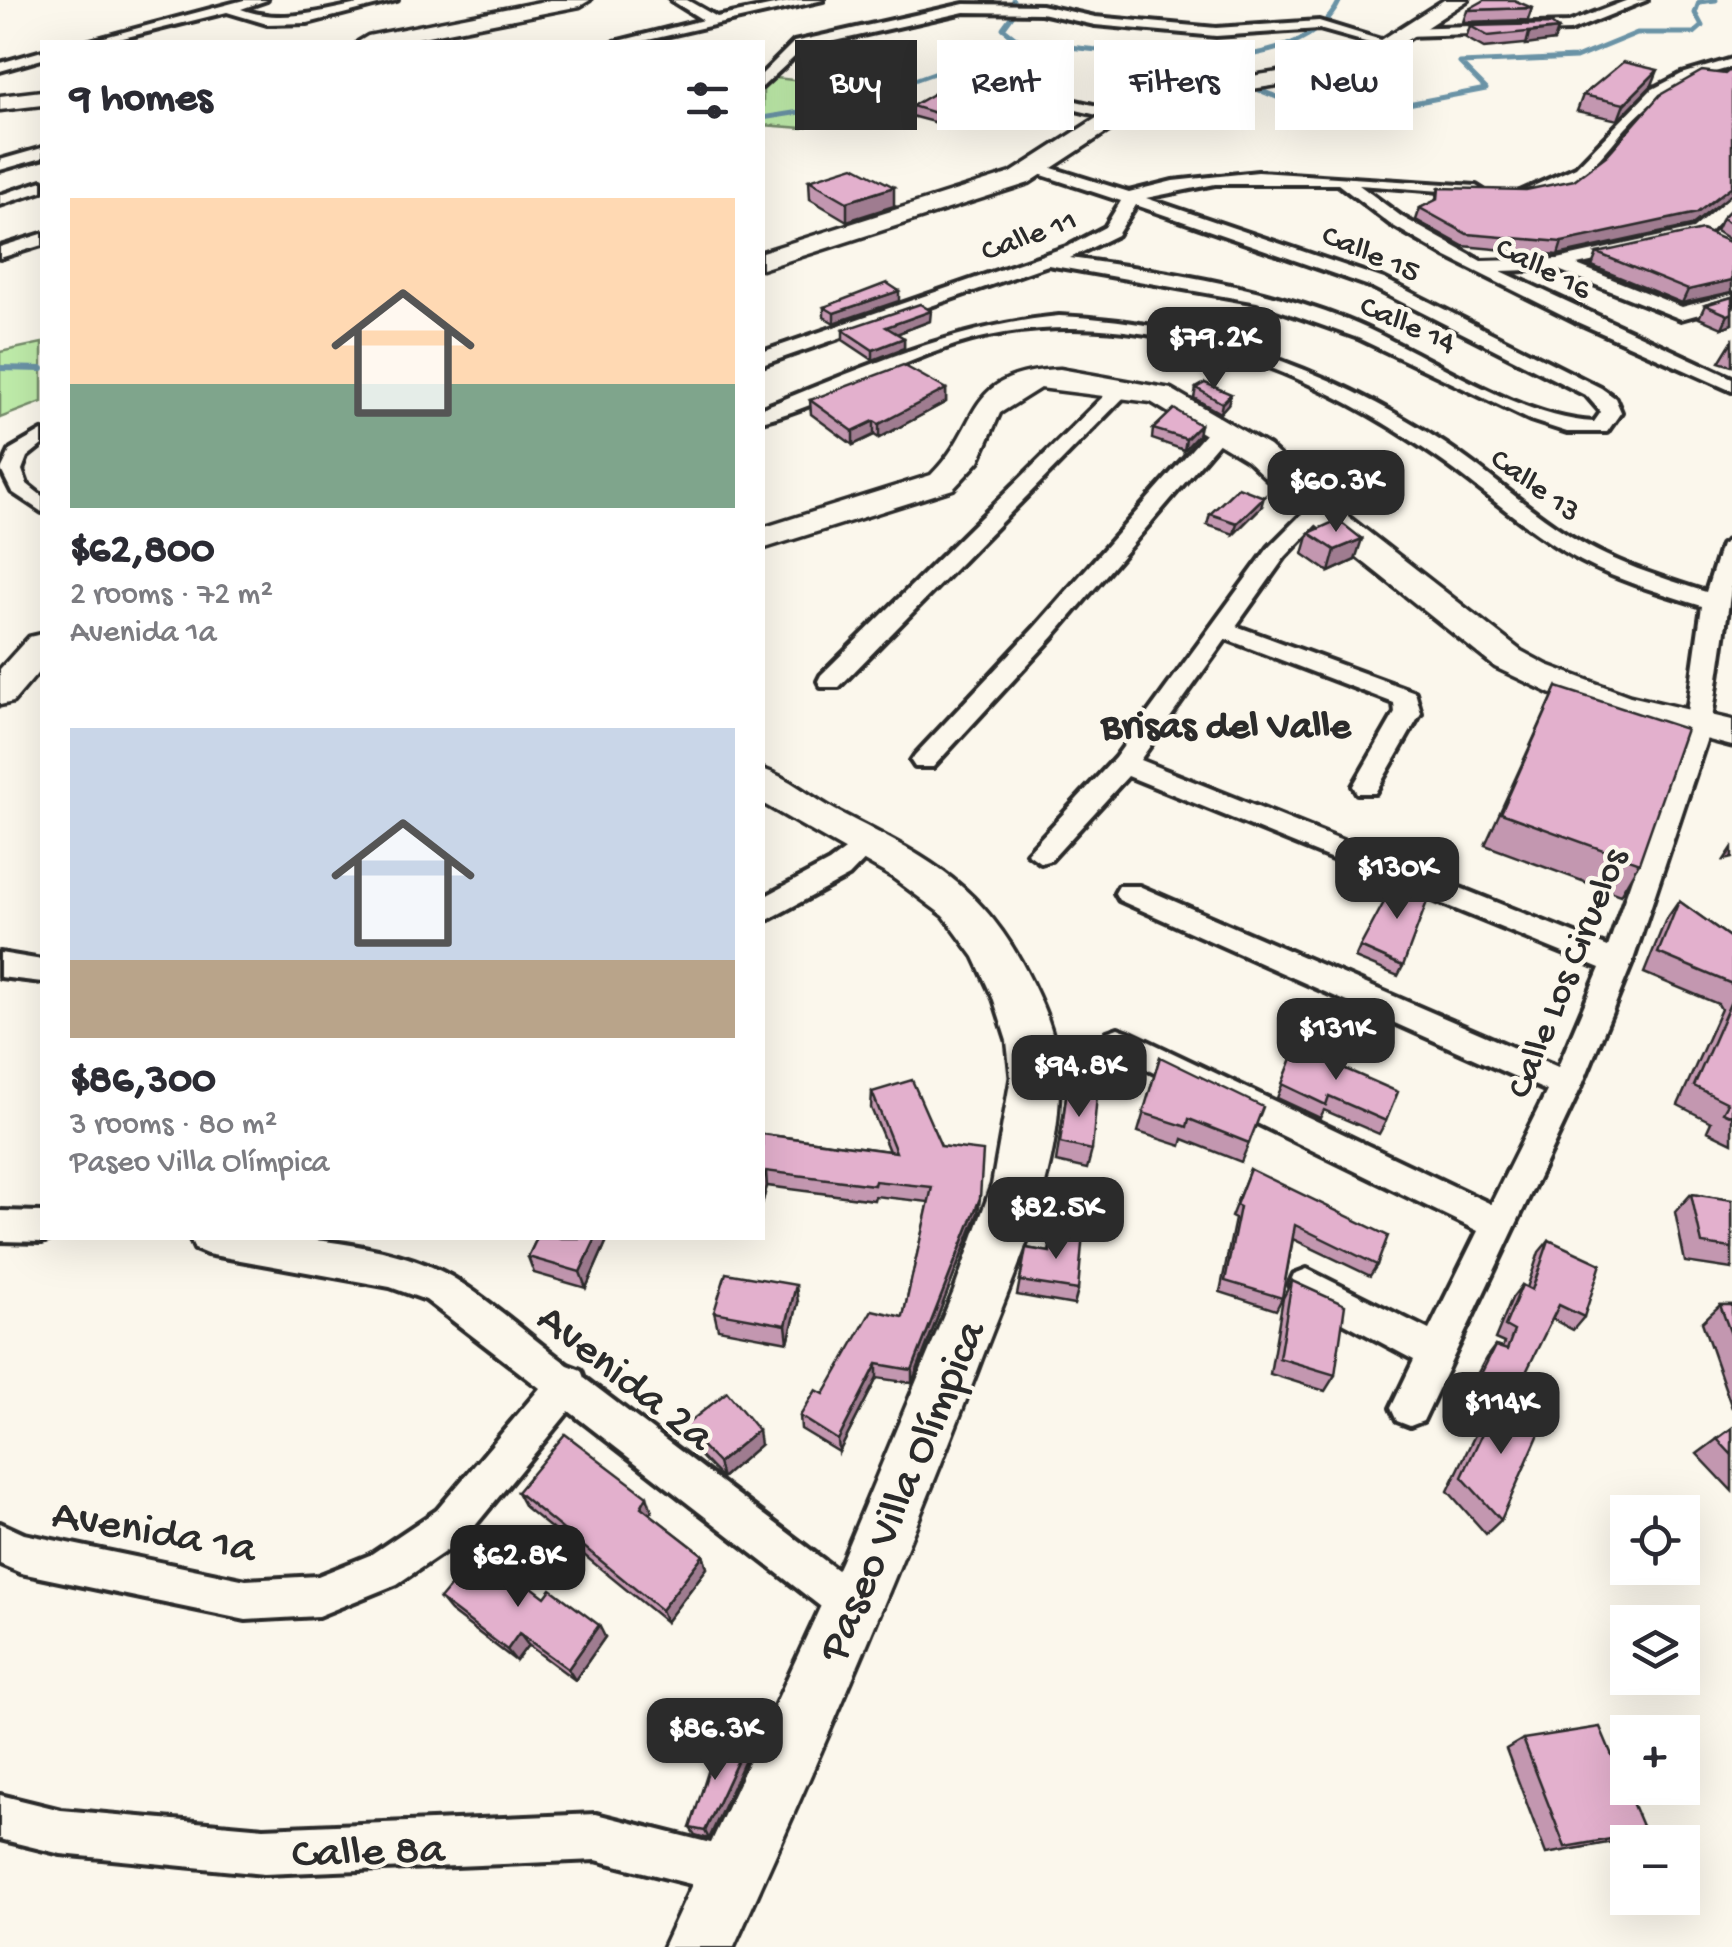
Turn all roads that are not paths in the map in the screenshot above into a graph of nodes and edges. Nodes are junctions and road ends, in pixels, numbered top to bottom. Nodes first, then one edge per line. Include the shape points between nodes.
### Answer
1 (260, 0) edge
2 (390, 0) edge
3 (580, 0) edge
4 (678, 0) edge
5 (816, 0) edge
6 (1454, 0) edge
7 (1640, 0) edge
8 (227, 8) junction
9 (715, 22) junction
10 (1396, 38) junction
11 (101, 40) edge
12 (378, 40) edge
13 (631, 40) edge
14 (40, 56) edge
15 (1732, 63) edge
16 (0, 67) edge
17 (765, 79) edge
18 (1255, 82) edge
19 (40, 98) edge
20 (0, 103) edge
21 (1094, 128) edge
22 (40, 141) edge
23 (0, 144) edge
24 (40, 154) edge
25 (0, 165) edge
26 (40, 165) edge
27 (1038, 169) junction
28 (0, 174) edge
29 (1343, 180) junction
30 (40, 187) edge
31 (1130, 198) junction
32 (0, 200) edge
33 (1732, 200) edge
34 (40, 240) edge
35 (0, 253) edge
36 (765, 260) edge
37 (1042, 260) junction
38 (1558, 264) junction
39 (1478, 266) junction
40 (1732, 299) edge
41 (765, 358) edge
42 (1732, 385) edge
43 (1125, 386) junction
44 (765, 414) edge
45 (1567, 426) joint
46 (1221, 428) junction
47 (40, 439) edge
48 (40, 503) edge
49 (1318, 510) junction
50 (765, 538) edge
51 (1732, 545) edge
52 (1714, 602) junction
53 (1222, 629) junction
54 (40, 647) edge
55 (830, 682) dead end
56 (0, 694) edge
57 (1698, 726) junction
58 (1732, 733) edge
59 (924, 761) dead end
60 (1124, 764) junction
61 (765, 786) edge
62 (1366, 786) dead end
63 (864, 846) junction
64 (1041, 852) dead end
65 (1129, 893) dead end
66 (765, 910) edge
67 (1617, 963) junction
68 (0, 965) edge
69 (40, 971) edge
70 (1118, 1041) dead end
71 (1566, 1086) junction
72 (1496, 1223) junction
73 (0, 1226) edge
74 (40, 1228) edge
75 (219, 1240) edge
76 (1307, 1285) edge
77 (1436, 1353) junction
78 (568, 1383) junction
79 (1410, 1408) dead end
80 (0, 1543) edge
81 (852, 1606) junction
82 (0, 1817) edge
83 (734, 1872) junction
84 (698, 1947) edge

1 - 8 street
2 - 8 street via 289,22 255,21
3 - 12 main road
4 - 9 street
5 - 9 street
6 - 10 main road
7 - 10 street via 1570,27
8 - 11 street
9 - 13 street
10 - 17 street via 1296,24 1201,31 1041,9 964,8 799,45
10 - 18 main road via 1335,70
14 - 16 street
15 - 29 street via 1680,78 1646,101 1593,164 1550,190
19 - 20 main road
21 - 27 main road
22 - 23 street
24 - 25 street
26 - 28 street
27 - 31 street, Calle 15
27 - 36 main road via 928,211
29 - 31 street via 1232,175 1187,180
29 - 39 street, Calle 16 via 1414,234
30 - 32 street
31 - 37 street, Calle 11 via 1116,230
31 - 45 street, Calle 15 via 1378,283 1608,402 1611,412 1600,428
33 - 38 street via 1707,237
34 - 35 street
37 - 41 street, Calle 11
37 - 45 street, Calle 14 via 1201,283 1294,308
38 - 39 street
38 - 40 street via 1681,313
39 - 42 street, Calle 16
43 - 46 main road via 1174,400
43 - 50 main road via 1047,378 1012,388 986,408 963,461 942,482
43 - 55 street
44 - 52 street, Calle 13 via 1000,328 1047,321 1098,324 1200,341 1313,376 1436,447 1583,553
46 - 49 main road via 1258,452
46 - 59 street
47 - 48 street via 15,455 10,469 13,481
49 - 53 street
49 - 57 main road via 1537,676
51 - 52 street, Calle Los Ciruelos
52 - 57 street, Calle Los Ciruelos
53 - 60 street
53 - 62 street via 1406,698 1408,713
54 - 56 main road
57 - 58 main road
57 - 67 street, Calle Los Ciruelos
60 - 64 street
60 - 67 street
61 - 63 main road, Paseo Villa Olímpica
63 - 66 street via 838,869
63 - 81 main road, Paseo Villa Olímpica via 926,878 980,930 1016,995 1036,1073 1026,1149 982,1288
65 - 71 street
67 - 71 street, Calle Los Ciruelos
68 - 69 street
70 - 72 street
71 - 72 street, Calle Los Ciruelos
72 - 77 street, Calle Los Ciruelos
73 - 74 street
75 - 78 street, Avenida 2a via 390,1271 438,1288
76 - 77 street
77 - 79 street, Calle Los Ciruelos
78 - 80 street, Avenida 1a via 451,1524 384,1570 318,1596 246,1600 21,1553
78 - 81 street, Avenida 2a
81 - 83 main road, Paseo Villa Olímpica
82 - 83 street, Calle 8a via 62,1832 264,1851 596,1837
83 - 84 main road, Paseo Villa Olímpica

